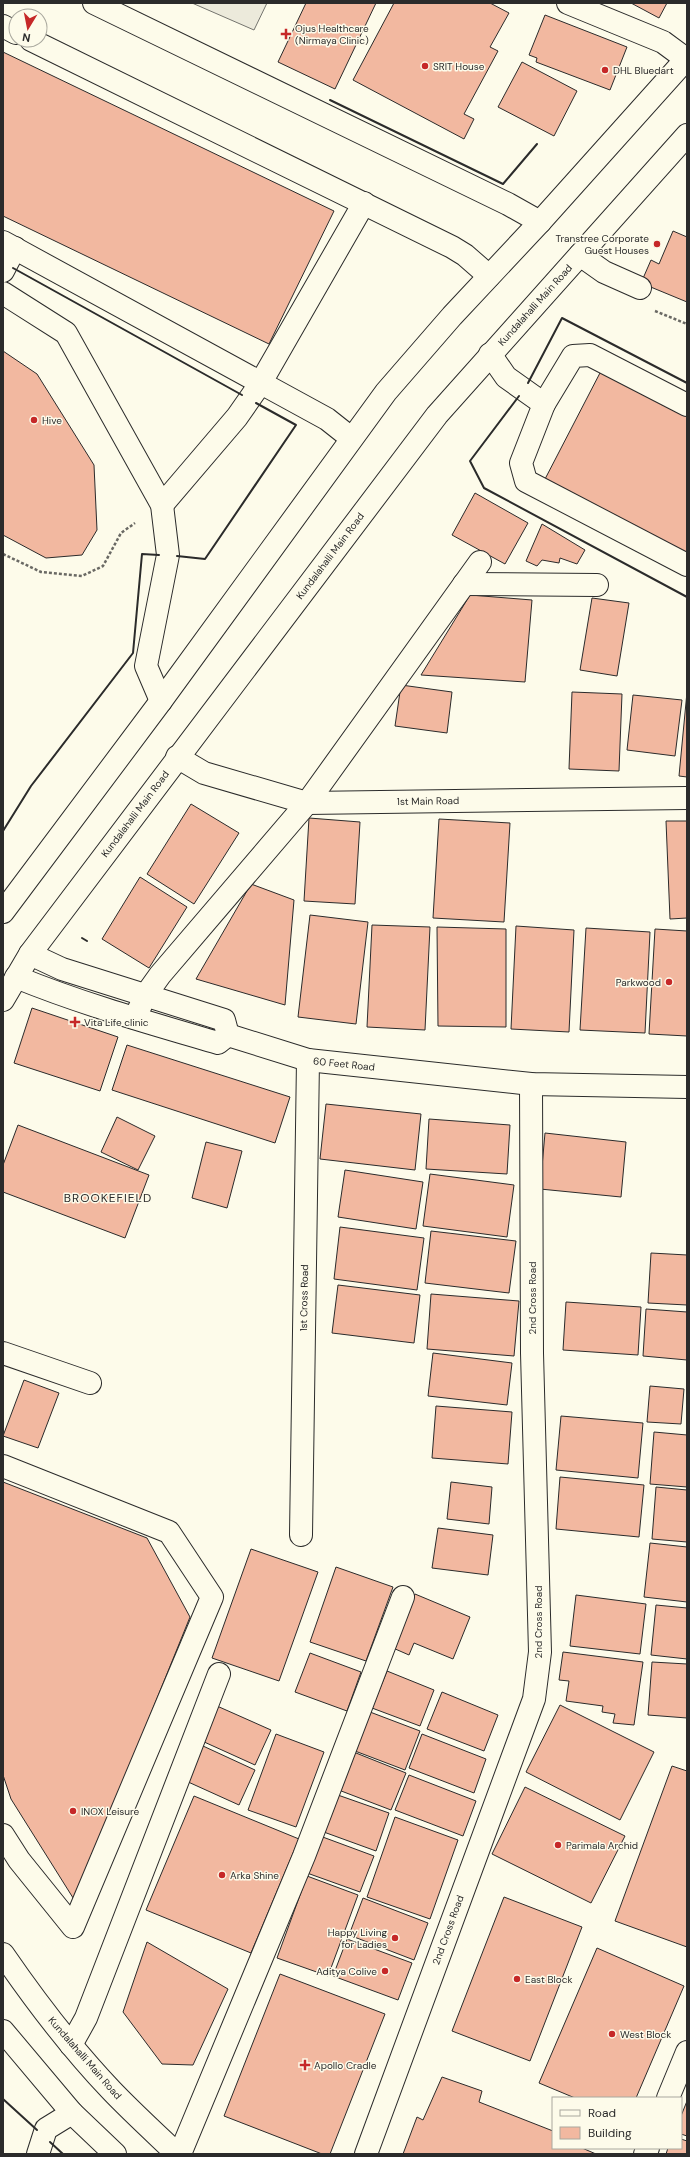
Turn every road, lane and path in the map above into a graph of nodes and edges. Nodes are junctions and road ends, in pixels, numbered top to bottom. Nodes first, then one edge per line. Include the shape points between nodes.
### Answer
1 (94, 3) edge
2 (568, 3) edge
3 (47, 48) edge
4 (686, 58) edge
5 (687, 135) edge
6 (364, 203) junction
7 (540, 222) junction
8 (9, 245) edge
9 (580, 254) junction
10 (3, 271) edge
11 (489, 276) junction
12 (640, 288) dead end
13 (3, 293) edge
14 (490, 354) junction
15 (260, 384) junction
16 (544, 404) junction
17 (687, 405) edge
18 (351, 438) junction
19 (162, 505) junction
20 (3, 554) edge
21 (480, 562) dead end
22 (687, 565) edge
23 (464, 584) junction
24 (597, 584) dead end
25 (161, 701) junction
26 (177, 757) junction
27 (687, 798) edge
28 (307, 803) junction
29 (3, 912) edge
30 (30, 954) junction
31 (16, 977) junction
32 (145, 996) junction
33 (3, 1000) edge
34 (135, 1018) junction
35 (228, 1035) junction
36 (308, 1060) junction
37 (531, 1084) junction
38 (687, 1087) edge
39 (3, 1353) edge
40 (90, 1383) dead end
41 (3, 1466) edge
42 (301, 1535) dead end
43 (403, 1597) dead end
44 (219, 1674) dead end
45 (3, 1834) edge
46 (3, 1954) edge
47 (3, 2031) edge
48 (71, 2045) junction
49 (687, 2052) edge
50 (668, 2097) edge
51 (72, 2113) junction
52 (38, 2154) edge
53 (115, 2154) edge
54 (178, 2154) edge
55 (366, 2154) edge

1 - 7 street via 508,204
2 - 4 street via 663,42
3 - 6 street
4 - 7 street
5 - 9 street, Kundalahalli Main Road
6 - 11 street via 452,247
6 - 15 street
7 - 11 street
8 - 10 street
8 - 15 street
9 - 12 street via 604,272
9 - 14 street, Kundalahalli Main Road
11 - 18 street via 386,392
13 - 19 street via 66,333
14 - 16 street via 506,377
14 - 26 street, Kundalahalli Main Road via 437,415
15 - 18 street via 327,419
15 - 19 street via 237,417
16 - 17 street via 573,356 590,355
16 - 22 street via 520,463 526,481
18 - 25 street
19 - 20 path via 121,533 103,566 82,576 41,572
19 - 25 street via 168,555 146,666
21 - 23 street
23 - 24 street
23 - 28 street
25 - 29 street
26 - 28 street, 1st Main Road via 204,773
26 - 30 street, Kundalahalli Main Road
27 - 28 street, 1st Main Road
28 - 32 street via 160,975
30 - 31 street, Kundalahalli Main Road
30 - 32 street via 62,969
31 - 33 street, Kundalahalli Main Road
31 - 34 street
32 - 34 street
32 - 35 street via 224,1020
34 - 35 street via 218,1043
35 - 36 street, 60 Feet Road
36 - 37 street, 60 Feet Road
36 - 42 street, 1st Cross Road
37 - 38 street, 60 Feet Road
37 - 55 street, 2nd Cross Road via 532,1353 540,1652 534,1699
39 - 40 street
41 - 45 street via 169,1532 212,1596 73,1927 19,1860
43 - 54 street via 304,1856
44 - 48 street via 86,2018
46 - 48 street, Kundalahalli Main Road via 33,1998
47 - 51 street
48 - 54 street, Kundalahalli Main Road via 112,2091
49 - 50 street
51 - 52 street via 46,2129
51 - 53 street

